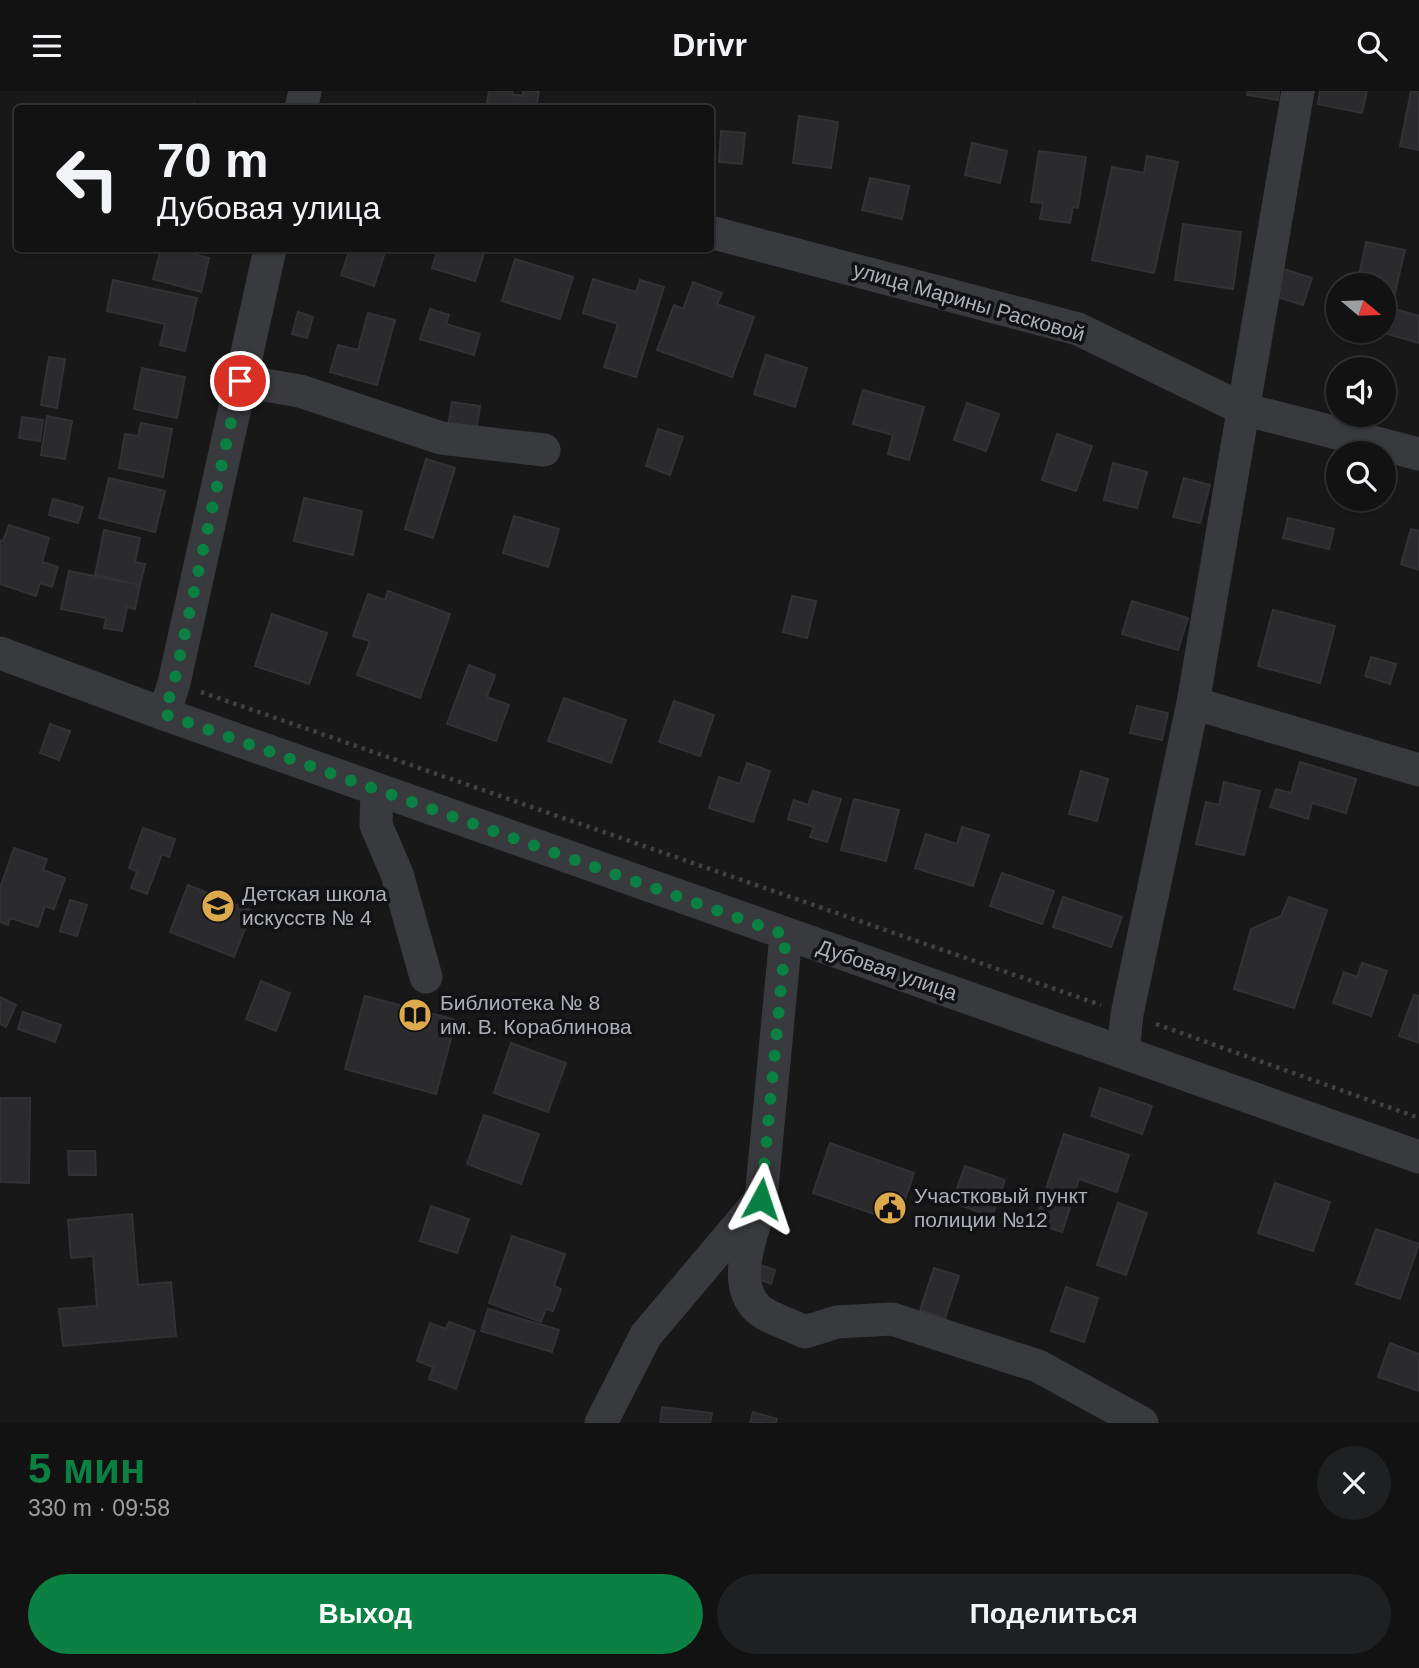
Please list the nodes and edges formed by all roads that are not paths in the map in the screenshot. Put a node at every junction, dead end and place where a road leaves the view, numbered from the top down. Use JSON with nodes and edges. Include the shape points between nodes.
{"nodes":[{"id":1,"x":1298,"y":91,"type":"edge"},
{"id":2,"x":714,"y":233,"type":"edge"},
{"id":3,"x":269,"y":252,"type":"edge"},
{"id":4,"x":240,"y":381,"type":"junction"},
{"id":5,"x":1243,"y":408,"type":"junction"},
{"id":6,"x":544,"y":450,"type":"dead end"},
{"id":7,"x":1419,"y":454,"type":"edge"},
{"id":8,"x":0,"y":653,"type":"edge"},
{"id":9,"x":1193,"y":702,"type":"junction"},
{"id":10,"x":164,"y":714,"type":"junction"},
{"id":11,"x":1419,"y":770,"type":"edge"},
{"id":12,"x":377,"y":790,"type":"junction"},
{"id":13,"x":786,"y":935,"type":"junction"},
{"id":14,"x":426,"y":977,"type":"dead end"},
{"id":15,"x":1123,"y":1052,"type":"junction"},
{"id":16,"x":1419,"y":1157,"type":"edge"},
{"id":17,"x":761,"y":1199,"type":"junction"},
{"id":18,"x":601,"y":1423,"type":"edge"},
{"id":19,"x":1142,"y":1423,"type":"edge"}],
"edges":[{"from":1,"to":5,"type":"street"},
{"from":2,"to":5,"type":"street","name":"улица Марины Расковой","via":[[1077,329]]},
{"from":3,"to":4,"type":"street"},
{"from":4,"to":6,"type":"street","via":[[300,391],[441,438]]},
{"from":4,"to":10,"type":"street"},
{"from":5,"to":7,"type":"street","name":"улица Марины Расковой"},
{"from":5,"to":9,"type":"street"},
{"from":8,"to":10,"type":"street","name":"Дубовая улица"},
{"from":9,"to":11,"type":"street"},
{"from":9,"to":15,"type":"street","via":[[1127,1014]]},
{"from":10,"to":12,"type":"street","name":"Дубовая улица"},
{"from":12,"to":13,"type":"street","name":"Дубовая улица"},
{"from":12,"to":14,"type":"street","via":[[376,825],[397,874]]},
{"from":13,"to":15,"type":"street","name":"Дубовая улица"},
{"from":13,"to":17,"type":"street"},
{"from":15,"to":16,"type":"street","name":"Дубовая улица"},
{"from":17,"to":18,"type":"street","via":[[646,1335]]},
{"from":17,"to":19,"type":"street","via":[[744,1271],[746,1292],[758,1310],[806,1332],[836,1322],[892,1319],[1038,1366]]}]}
